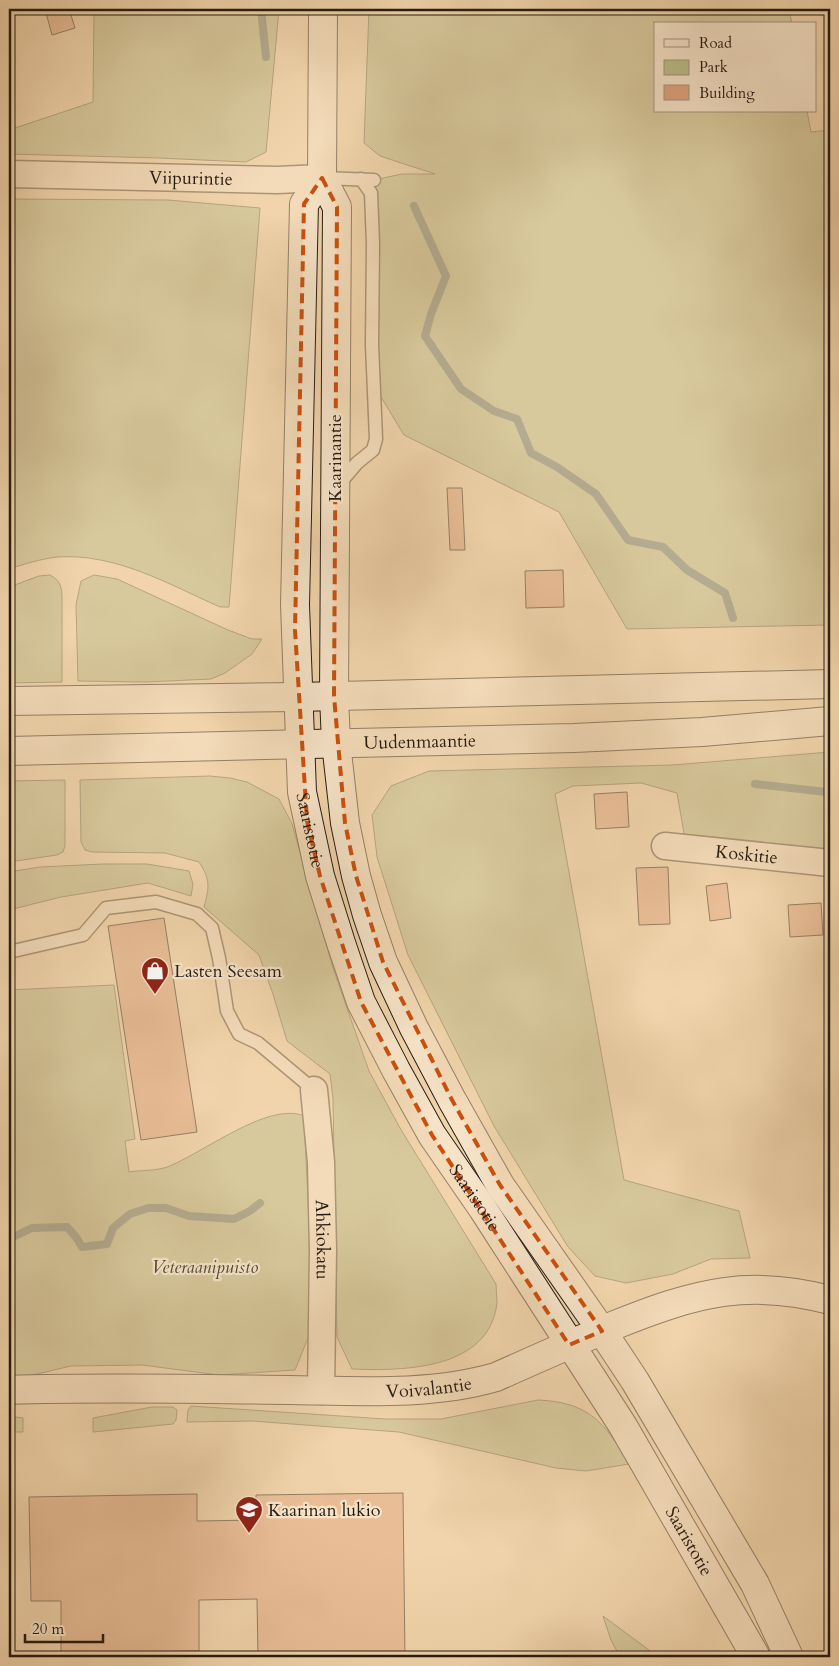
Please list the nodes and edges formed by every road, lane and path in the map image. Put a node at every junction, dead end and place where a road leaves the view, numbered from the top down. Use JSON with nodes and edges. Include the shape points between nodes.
{"nodes":[{"id":1,"x":323,"y":9,"type":"edge"},
{"id":2,"x":9,"y":174,"type":"edge"},
{"id":3,"x":322,"y":178,"type":"junction"},
{"id":4,"x":335,"y":489,"type":"junction"},
{"id":5,"x":830,"y":684,"type":"edge"},
{"id":6,"x":334,"y":696,"type":"junction"},
{"id":7,"x":298,"y":697,"type":"junction"},
{"id":8,"x":9,"y":701,"type":"edge"},
{"id":9,"x":830,"y":721,"type":"edge"},
{"id":10,"x":336,"y":743,"type":"junction"},
{"id":11,"x":300,"y":744,"type":"junction"},
{"id":12,"x":9,"y":751,"type":"edge"},
{"id":13,"x":665,"y":846,"type":"dead end"},
{"id":14,"x":830,"y":863,"type":"edge"},
{"id":15,"x":9,"y":952,"type":"edge"},
{"id":16,"x":314,"y":1090,"type":"joint"},
{"id":17,"x":830,"y":1300,"type":"edge"},
{"id":18,"x":602,"y":1331,"type":"junction"},
{"id":19,"x":569,"y":1345,"type":"junction"},
{"id":20,"x":9,"y":1390,"type":"edge"},
{"id":21,"x":321,"y":1391,"type":"junction"},
{"id":22,"x":756,"y":1657,"type":"edge"},
{"id":23,"x":789,"y":1657,"type":"edge"}],
"edges":[{"from":1,"to":3,"type":"main road","name":"Kaarinantie"},
{"from":2,"to":3,"type":"street","name":"Viipurintie","via":[[277,180]]},
{"from":3,"to":4,"type":"main road","name":"Kaarinantie","via":[[337,207]]},
{"from":3,"to":4,"type":"lane","name":"Viipurintie","via":[[368,180],[371,193],[376,439],[373,450]]},
{"from":3,"to":7,"type":"main road","name":"Kaarinantie","via":[[304,204],[295,605]]},
{"from":4,"to":6,"type":"main road","name":"Kaarinantie"},
{"from":5,"to":6,"type":"main road"},
{"from":6,"to":7,"type":"main road"},
{"from":6,"to":10,"type":"main road","name":"Kaarinantie"},
{"from":7,"to":8,"type":"main road"},
{"from":7,"to":11,"type":"main road","name":"Saaristotie"},
{"from":9,"to":10,"type":"main road","name":"Uudenmaantie","via":[[574,738]]},
{"from":10,"to":11,"type":"main road","name":"Uudenmaantie"},
{"from":10,"to":18,"type":"main road","name":"Saaristotie","via":[[345,823],[356,876],[383,962],[448,1092],[500,1185]]},
{"from":11,"to":12,"type":"main road","name":"Uudenmaantie"},
{"from":11,"to":19,"type":"main road","name":"Saaristotie","via":[[302,792],[320,876],[361,1002],[432,1135]]},
{"from":13,"to":14,"type":"street","name":"Koskitie"},
{"from":15,"to":16,"type":"lane","via":[[83,935],[106,908],[156,902],[197,914],[212,928],[220,958],[227,1011],[239,1034],[258,1043]]},
{"from":16,"to":21,"type":"street","name":"Ahkiokatu","via":[[321,1162]]},
{"from":17,"to":18,"type":"main road","name":"Voivalantie","via":[[780,1291],[724,1292],[670,1304]]},
{"from":18,"to":19,"type":"main road","name":"Voivalantie"},
{"from":18,"to":23,"type":"main road","name":"Saaristotie","via":[[755,1584]]},
{"from":19,"to":21,"type":"main road","name":"Voivalantie","via":[[496,1377],[474,1383],[437,1389]]},
{"from":19,"to":22,"type":"main road","name":"Saaristotie","via":[[623,1426]]},
{"from":20,"to":21,"type":"main road","name":"Voivalantie"}]}
